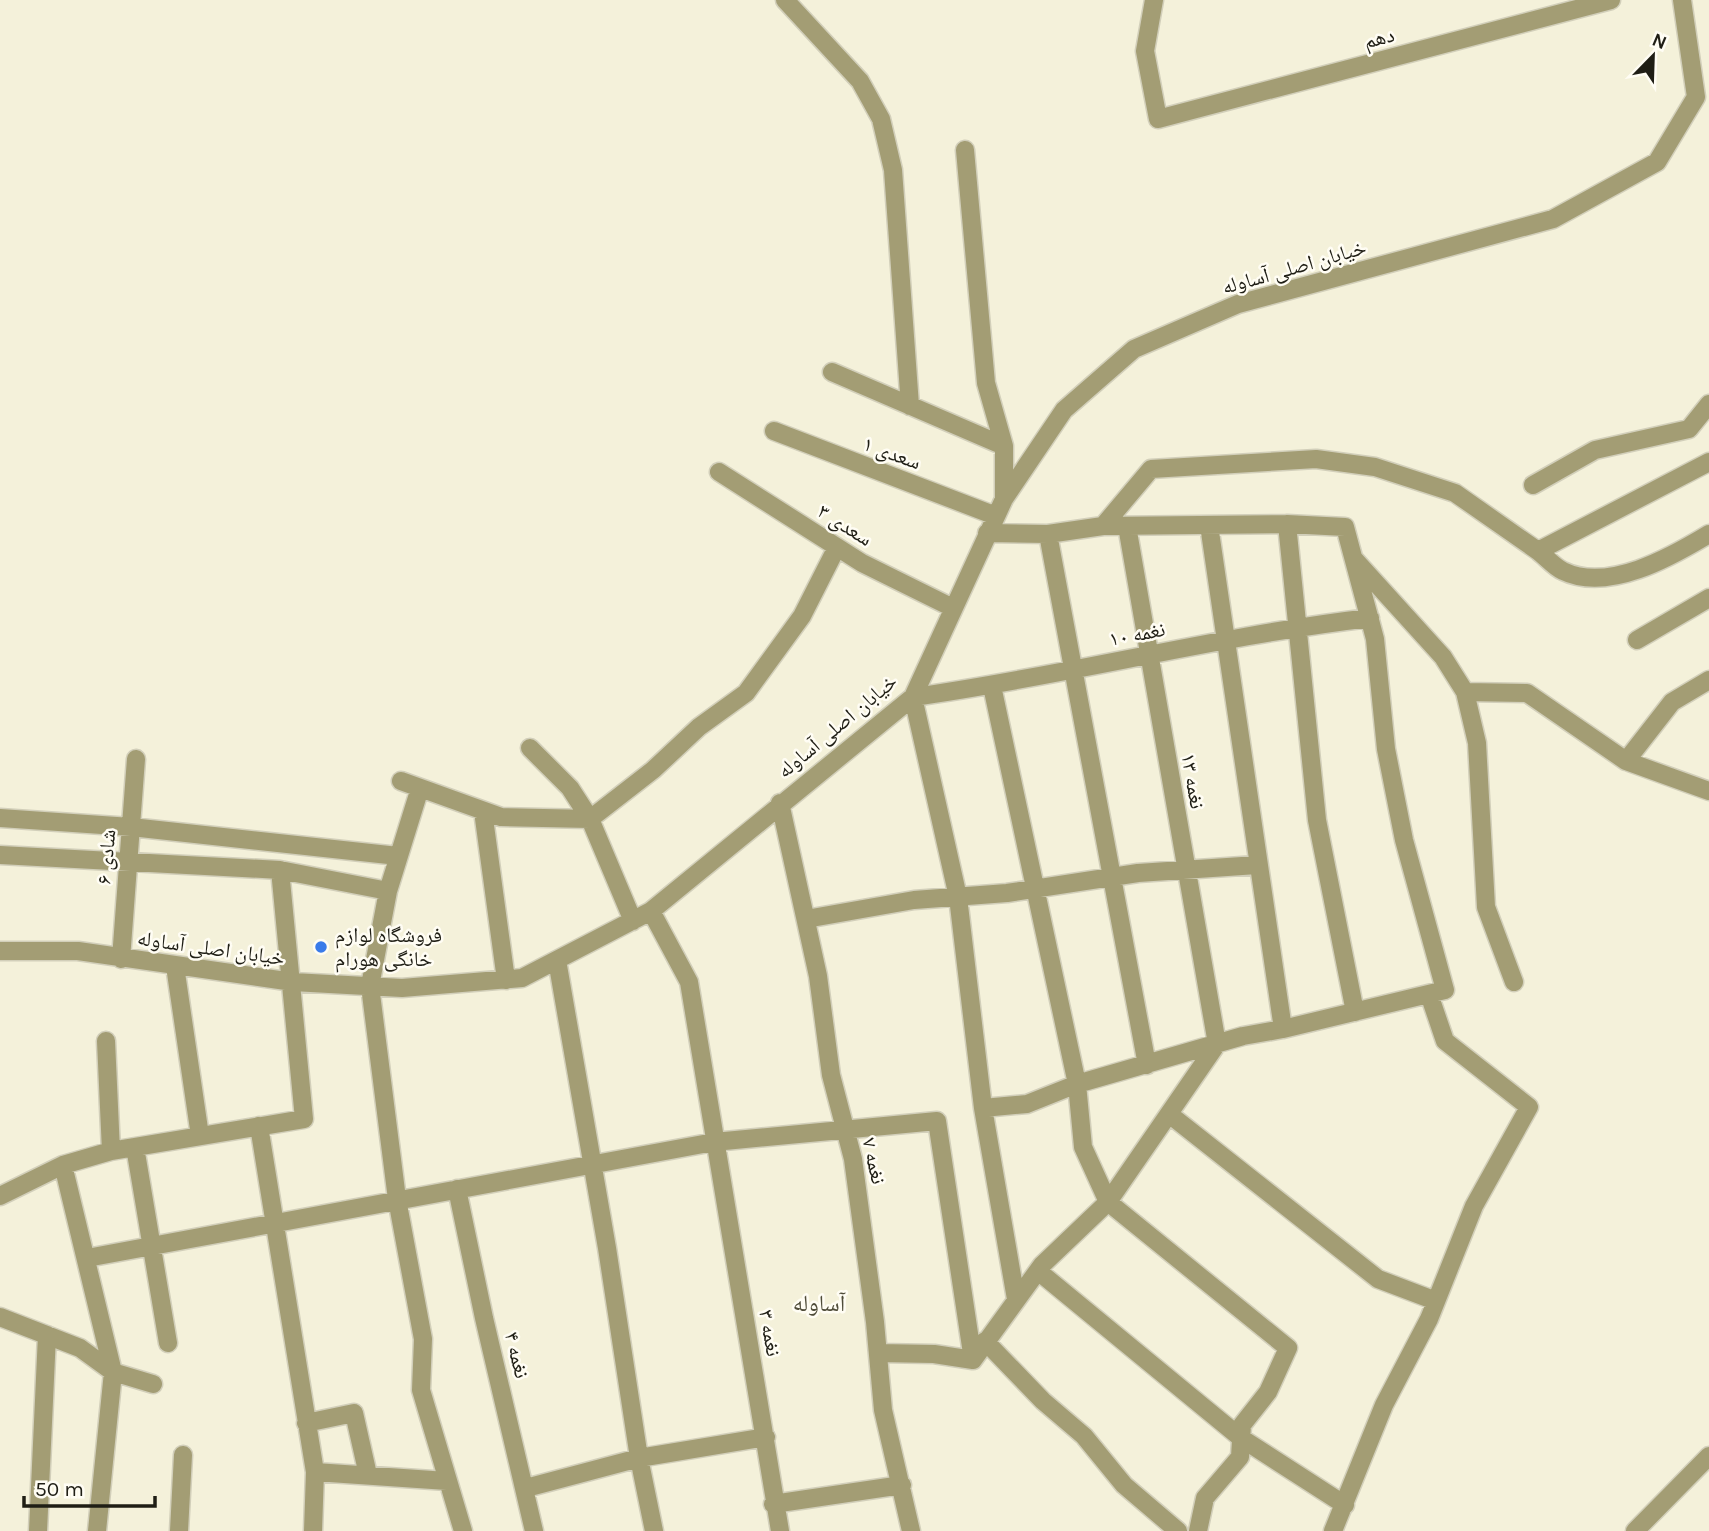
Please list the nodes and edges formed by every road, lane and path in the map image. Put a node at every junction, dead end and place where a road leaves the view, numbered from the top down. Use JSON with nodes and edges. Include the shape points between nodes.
{"nodes":[{"id":1,"x":785,"y":0,"type":"edge"},
{"id":2,"x":1154,"y":0,"type":"edge"},
{"id":3,"x":1611,"y":0,"type":"edge"},
{"id":4,"x":1682,"y":0,"type":"edge"},
{"id":5,"x":1586,"y":4,"type":"edge"},
{"id":6,"x":965,"y":150,"type":"dead end"},
{"id":7,"x":832,"y":372,"type":"dead end"},
{"id":8,"x":1709,"y":404,"type":"edge"},
{"id":9,"x":911,"y":406,"type":"junction"},
{"id":10,"x":774,"y":431,"type":"dead end"},
{"id":11,"x":1004,"y":446,"type":"junction"},
{"id":12,"x":1709,"y":462,"type":"edge"},
{"id":13,"x":719,"y":472,"type":"dead end"},
{"id":14,"x":1533,"y":485,"type":"dead end"},
{"id":15,"x":1004,"y":499,"type":"junction"},
{"id":16,"x":996,"y":516,"type":"junction"},
{"id":17,"x":1287,"y":524,"type":"junction"},
{"id":18,"x":1209,"y":525,"type":"junction"},
{"id":19,"x":1103,"y":526,"type":"junction"},
{"id":20,"x":1127,"y":526,"type":"junction"},
{"id":21,"x":987,"y":533,"type":"junction"},
{"id":22,"x":1048,"y":534,"type":"junction"},
{"id":23,"x":1709,"y":534,"type":"edge"},
{"id":24,"x":837,"y":547,"type":"junction"},
{"id":25,"x":1538,"y":551,"type":"junction"},
{"id":26,"x":1354,"y":559,"type":"junction"},
{"id":27,"x":1709,"y":598,"type":"edge"},
{"id":28,"x":953,"y":608,"type":"junction"},
{"id":29,"x":1370,"y":618,"type":"junction"},
{"id":30,"x":1298,"y":626,"type":"junction"},
{"id":31,"x":1227,"y":640,"type":"junction"},
{"id":32,"x":1637,"y":640,"type":"dead end"},
{"id":33,"x":1147,"y":655,"type":"junction"},
{"id":34,"x":1072,"y":670,"type":"junction"},
{"id":35,"x":1709,"y":680,"type":"edge"},
{"id":36,"x":992,"y":685,"type":"junction"},
{"id":37,"x":1465,"y":692,"type":"junction"},
{"id":38,"x":913,"y":697,"type":"junction"},
{"id":39,"x":530,"y":748,"type":"dead end"},
{"id":40,"x":136,"y":759,"type":"dead end"},
{"id":41,"x":1626,"y":761,"type":"junction"},
{"id":42,"x":401,"y":781,"type":"dead end"},
{"id":43,"x":420,"y":788,"type":"junction"},
{"id":44,"x":1709,"y":791,"type":"edge"},
{"id":45,"x":780,"y":803,"type":"junction"},
{"id":46,"x":484,"y":811,"type":"junction"},
{"id":47,"x":0,"y":818,"type":"edge"},
{"id":48,"x":590,"y":819,"type":"junction"},
{"id":49,"x":131,"y":827,"type":"junction"},
{"id":50,"x":0,"y":855,"type":"edge"},
{"id":51,"x":398,"y":856,"type":"junction"},
{"id":52,"x":128,"y":861,"type":"junction"},
{"id":53,"x":1257,"y":866,"type":"junction"},
{"id":54,"x":280,"y":870,"type":"junction"},
{"id":55,"x":1186,"y":870,"type":"junction"},
{"id":56,"x":1112,"y":876,"type":"junction"},
{"id":57,"x":1034,"y":888,"type":"junction"},
{"id":58,"x":388,"y":891,"type":"junction"},
{"id":59,"x":958,"y":897,"type":"junction"},
{"id":60,"x":651,"y":911,"type":"junction"},
{"id":61,"x":806,"y":919,"type":"junction"},
{"id":62,"x":633,"y":921,"type":"junction"},
{"id":63,"x":0,"y":951,"type":"edge"},
{"id":64,"x":121,"y":959,"type":"junction"},
{"id":65,"x":557,"y":960,"type":"junction"},
{"id":66,"x":175,"y":966,"type":"junction"},
{"id":67,"x":506,"y":980,"type":"junction"},
{"id":68,"x":293,"y":982,"type":"junction"},
{"id":69,"x":1514,"y":982,"type":"dead end"},
{"id":70,"x":370,"y":986,"type":"junction"},
{"id":71,"x":1429,"y":995,"type":"junction"},
{"id":72,"x":1355,"y":1012,"type":"junction"},
{"id":73,"x":1283,"y":1029,"type":"junction"},
{"id":74,"x":106,"y":1041,"type":"dead end"},
{"id":75,"x":1217,"y":1044,"type":"junction"},
{"id":76,"x":1147,"y":1065,"type":"junction"},
{"id":77,"x":1077,"y":1084,"type":"junction"},
{"id":78,"x":983,"y":1108,"type":"junction"},
{"id":79,"x":1169,"y":1114,"type":"junction"},
{"id":80,"x":259,"y":1126,"type":"junction"},
{"id":81,"x":843,"y":1130,"type":"junction"},
{"id":82,"x":200,"y":1136,"type":"junction"},
{"id":83,"x":714,"y":1142,"type":"junction"},
{"id":84,"x":135,"y":1147,"type":"junction"},
{"id":85,"x":111,"y":1151,"type":"junction"},
{"id":86,"x":63,"y":1165,"type":"junction"},
{"id":87,"x":591,"y":1165,"type":"junction"},
{"id":88,"x":457,"y":1189,"type":"junction"},
{"id":89,"x":0,"y":1196,"type":"edge"},
{"id":90,"x":397,"y":1199,"type":"junction"},
{"id":91,"x":1108,"y":1202,"type":"junction"},
{"id":92,"x":275,"y":1224,"type":"junction"},
{"id":93,"x":152,"y":1246,"type":"junction"},
{"id":94,"x":87,"y":1258,"type":"junction"},
{"id":95,"x":1038,"y":1271,"type":"junction"},
{"id":96,"x":1016,"y":1299,"type":"junction"},
{"id":97,"x":1436,"y":1301,"type":"junction"},
{"id":98,"x":0,"y":1317,"type":"edge"},
{"id":99,"x":47,"y":1335,"type":"junction"},
{"id":100,"x":985,"y":1341,"type":"junction"},
{"id":101,"x":168,"y":1343,"type":"dead end"},
{"id":102,"x":879,"y":1353,"type":"junction"},
{"id":103,"x":974,"y":1360,"type":"junction"},
{"id":104,"x":113,"y":1373,"type":"junction"},
{"id":105,"x":153,"y":1384,"type":"dead end"},
{"id":106,"x":306,"y":1423,"type":"junction"},
{"id":107,"x":766,"y":1437,"type":"junction"},
{"id":108,"x":1241,"y":1438,"type":"junction"},
{"id":109,"x":183,"y":1455,"type":"dead end"},
{"id":110,"x":1709,"y":1456,"type":"edge"},
{"id":111,"x":639,"y":1458,"type":"junction"},
{"id":112,"x":315,"y":1472,"type":"junction"},
{"id":113,"x":368,"y":1475,"type":"junction"},
{"id":114,"x":447,"y":1481,"type":"junction"},
{"id":115,"x":902,"y":1485,"type":"junction"},
{"id":116,"x":526,"y":1488,"type":"junction"},
{"id":117,"x":773,"y":1504,"type":"junction"},
{"id":118,"x":1345,"y":1505,"type":"junction"},
{"id":119,"x":38,"y":1531,"type":"edge"},
{"id":120,"x":97,"y":1531,"type":"edge"},
{"id":121,"x":178,"y":1531,"type":"edge"},
{"id":122,"x":313,"y":1531,"type":"edge"},
{"id":123,"x":463,"y":1531,"type":"edge"},
{"id":124,"x":534,"y":1531,"type":"edge"},
{"id":125,"x":654,"y":1531,"type":"edge"},
{"id":126,"x":780,"y":1531,"type":"edge"},
{"id":127,"x":911,"y":1531,"type":"edge"},
{"id":128,"x":1178,"y":1531,"type":"edge"},
{"id":129,"x":1198,"y":1531,"type":"edge"},
{"id":130,"x":1333,"y":1531,"type":"edge"},
{"id":131,"x":1635,"y":1531,"type":"edge"}],
"edges":[{"from":1,"to":9,"type":"street","via":[[860,81],[881,119],[893,170]]},
{"from":2,"to":5,"type":"street","name":"دهم","via":[[1145,51],[1158,119]]},
{"from":3,"to":5,"type":"street","name":"دهم"},
{"from":4,"to":15,"type":"street","name":"خیابان اصلی آساوله","via":[[1696,97],[1657,162],[1553,219],[1238,304],[1134,349],[1065,410]]},
{"from":6,"to":11,"type":"street","via":[[986,383]]},
{"from":7,"to":9,"type":"street"},
{"from":8,"to":14,"type":"street","via":[[1689,429],[1595,450]]},
{"from":9,"to":11,"type":"street"},
{"from":10,"to":16,"type":"street","name":"سعدی ۱"},
{"from":11,"to":15,"type":"street"},
{"from":12,"to":25,"type":"street"},
{"from":13,"to":24,"type":"street","name":"سعدی ۳"},
{"from":15,"to":16,"type":"street","name":"خیابان اصلی آساوله"},
{"from":16,"to":21,"type":"street","name":"خیابان اصلی آساوله"},
{"from":17,"to":18,"type":"street"},
{"from":17,"to":26,"type":"street","via":[[1345,527]]},
{"from":17,"to":30,"type":"street"},
{"from":18,"to":20,"type":"street"},
{"from":18,"to":31,"type":"street"},
{"from":19,"to":20,"type":"street"},
{"from":19,"to":22,"type":"street"},
{"from":19,"to":25,"type":"street","via":[[1150,469],[1316,458],[1375,467],[1455,493]]},
{"from":20,"to":33,"type":"street","name":"نغمه ۱۳"},
{"from":21,"to":22,"type":"street"},
{"from":21,"to":28,"type":"street","name":"خیابان اصلی آساوله"},
{"from":22,"to":34,"type":"street"},
{"from":23,"to":25,"type":"street","via":[[1634,571],[1586,579],[1562,571]]},
{"from":24,"to":28,"type":"street","name":"سعدی ۳"},
{"from":24,"to":48,"type":"street","via":[[802,616],[746,694],[699,727]]},
{"from":26,"to":29,"type":"street"},
{"from":26,"to":37,"type":"street","via":[[1443,657]]},
{"from":27,"to":32,"type":"street"},
{"from":28,"to":38,"type":"street","name":"خیابان اصلی آساوله"},
{"from":29,"to":30,"type":"street","name":"نغمه ۱۰"},
{"from":29,"to":71,"type":"street","via":[[1401,827],[1445,990]]},
{"from":30,"to":31,"type":"street","name":"نغمه ۱۰"},
{"from":30,"to":72,"type":"street","via":[[1317,820]]},
{"from":31,"to":33,"type":"street","name":"نغمه ۱۰"},
{"from":31,"to":53,"type":"street"},
{"from":33,"to":34,"type":"street","name":"نغمه ۱۰"},
{"from":33,"to":55,"type":"street","name":"نغمه ۱۳"},
{"from":34,"to":36,"type":"street","name":"نغمه ۱۰"},
{"from":34,"to":56,"type":"street"},
{"from":35,"to":41,"type":"street","via":[[1672,702]]},
{"from":36,"to":38,"type":"street","name":"نغمه ۱۰"},
{"from":36,"to":57,"type":"street"},
{"from":37,"to":41,"type":"street","via":[[1528,693]]},
{"from":37,"to":69,"type":"street","via":[[1477,743],[1486,907]]},
{"from":38,"to":45,"type":"street","name":"خیابان اصلی آساوله"},
{"from":38,"to":59,"type":"street"},
{"from":39,"to":48,"type":"street","via":[[570,788]]},
{"from":40,"to":49,"type":"street","name":"شادی ۶"},
{"from":41,"to":44,"type":"street"},
{"from":42,"to":43,"type":"street"},
{"from":43,"to":46,"type":"street"},
{"from":43,"to":51,"type":"street"},
{"from":45,"to":60,"type":"street","name":"خیابان اصلی آساوله"},
{"from":45,"to":61,"type":"street","name":"نغمه ۷"},
{"from":46,"to":48,"type":"street","via":[[501,817]]},
{"from":46,"to":67,"type":"street"},
{"from":47,"to":49,"type":"street"},
{"from":48,"to":62,"type":"street"},
{"from":49,"to":51,"type":"street"},
{"from":49,"to":52,"type":"street","name":"شادی ۶"},
{"from":50,"to":52,"type":"street"},
{"from":51,"to":58,"type":"street"},
{"from":52,"to":54,"type":"street"},
{"from":52,"to":64,"type":"street","name":"شادی ۶"},
{"from":53,"to":55,"type":"street"},
{"from":53,"to":73,"type":"street"},
{"from":54,"to":58,"type":"street"},
{"from":54,"to":68,"type":"street"},
{"from":55,"to":56,"type":"street"},
{"from":55,"to":75,"type":"street","name":"نغمه ۱۳"},
{"from":56,"to":57,"type":"street"},
{"from":56,"to":76,"type":"street"},
{"from":57,"to":59,"type":"street"},
{"from":57,"to":77,"type":"street"},
{"from":58,"to":70,"type":"street"},
{"from":59,"to":61,"type":"street"},
{"from":59,"to":78,"type":"street"},
{"from":60,"to":62,"type":"street","name":"خیابان اصلی آساوله"},
{"from":60,"to":83,"type":"street","via":[[689,982]]},
{"from":61,"to":81,"type":"street","name":"نغمه ۷"},
{"from":62,"to":65,"type":"street","name":"خیابان اصلی آساوله"},
{"from":63,"to":64,"type":"street","name":"خیابان اصلی آساوله","via":[[78,951]]},
{"from":64,"to":66,"type":"street","name":"خیابان اصلی آساوله"},
{"from":65,"to":67,"type":"street","name":"خیابان اصلی آساوله","via":[[522,978]]},
{"from":65,"to":87,"type":"street"},
{"from":66,"to":68,"type":"street","name":"خیابان اصلی آساوله"},
{"from":66,"to":82,"type":"street"},
{"from":67,"to":70,"type":"street","name":"خیابان اصلی آساوله"},
{"from":68,"to":70,"type":"street","name":"خیابان اصلی آساوله"},
{"from":68,"to":80,"type":"street","via":[[304,1119]]},
{"from":70,"to":90,"type":"street"},
{"from":71,"to":72,"type":"street"},
{"from":71,"to":97,"type":"street","via":[[1445,1041],[1530,1107],[1474,1206]]},
{"from":72,"to":73,"type":"street"},
{"from":73,"to":75,"type":"street"},
{"from":74,"to":85,"type":"street"},
{"from":75,"to":76,"type":"street"},
{"from":75,"to":79,"type":"street"},
{"from":76,"to":77,"type":"street"},
{"from":77,"to":78,"type":"street","via":[[1027,1104]]},
{"from":77,"to":91,"type":"street","via":[[1083,1147]]},
{"from":78,"to":96,"type":"street"},
{"from":79,"to":91,"type":"street"},
{"from":79,"to":97,"type":"street","via":[[1378,1279]]},
{"from":80,"to":82,"type":"street"},
{"from":80,"to":92,"type":"street"},
{"from":81,"to":83,"type":"street"},
{"from":81,"to":102,"type":"street","name":"نغمه ۷","via":[[853,1159]]},
{"from":81,"to":103,"type":"street","via":[[937,1121]]},
{"from":82,"to":84,"type":"street"},
{"from":83,"to":87,"type":"street"},
{"from":83,"to":107,"type":"street","name":"نغمه ۳"},
{"from":84,"to":85,"type":"street"},
{"from":84,"to":93,"type":"street"},
{"from":85,"to":86,"type":"street"},
{"from":86,"to":89,"type":"street"},
{"from":86,"to":94,"type":"street"},
{"from":87,"to":88,"type":"street"},
{"from":87,"to":111,"type":"street"},
{"from":88,"to":90,"type":"street"},
{"from":88,"to":116,"type":"street","name":"نغمه ۴"},
{"from":90,"to":92,"type":"street"},
{"from":90,"to":114,"type":"street","via":[[423,1339],[421,1390]]},
{"from":91,"to":95,"type":"street"},
{"from":91,"to":108,"type":"street","via":[[1289,1348],[1268,1392],[1242,1425]]},
{"from":92,"to":93,"type":"street"},
{"from":92,"to":106,"type":"street"},
{"from":93,"to":94,"type":"street"},
{"from":93,"to":101,"type":"street"},
{"from":94,"to":104,"type":"street"},
{"from":95,"to":96,"type":"street"},
{"from":95,"to":108,"type":"street"},
{"from":96,"to":100,"type":"street"},
{"from":97,"to":118,"type":"street","via":[[1384,1405]]},
{"from":98,"to":99,"type":"street"},
{"from":99,"to":104,"type":"street","via":[[80,1348]]},
{"from":99,"to":119,"type":"street"},
{"from":100,"to":103,"type":"street"},
{"from":100,"to":128,"type":"street","via":[[1084,1436],[1124,1485]]},
{"from":102,"to":103,"type":"street"},
{"from":102,"to":115,"type":"street","name":"نغمه ۷","via":[[883,1410]]},
{"from":104,"to":105,"type":"street"},
{"from":104,"to":120,"type":"street"},
{"from":106,"to":112,"type":"street"},
{"from":106,"to":113,"type":"street","via":[[354,1413]]},
{"from":107,"to":111,"type":"street"},
{"from":107,"to":117,"type":"street","name":"نغمه ۳"},
{"from":108,"to":118,"type":"street"},
{"from":108,"to":129,"type":"street","via":[[1240,1457],[1205,1498]]},
{"from":109,"to":121,"type":"street"},
{"from":110,"to":131,"type":"street"},
{"from":111,"to":116,"type":"street"},
{"from":111,"to":125,"type":"street"},
{"from":112,"to":113,"type":"street"},
{"from":112,"to":122,"type":"street"},
{"from":113,"to":114,"type":"street"},
{"from":114,"to":123,"type":"street"},
{"from":115,"to":117,"type":"street"},
{"from":115,"to":127,"type":"street","name":"نغمه ۷"},
{"from":116,"to":124,"type":"street","name":"نغمه ۴"},
{"from":117,"to":126,"type":"street","name":"نغمه ۳"},
{"from":118,"to":130,"type":"street"}]}
